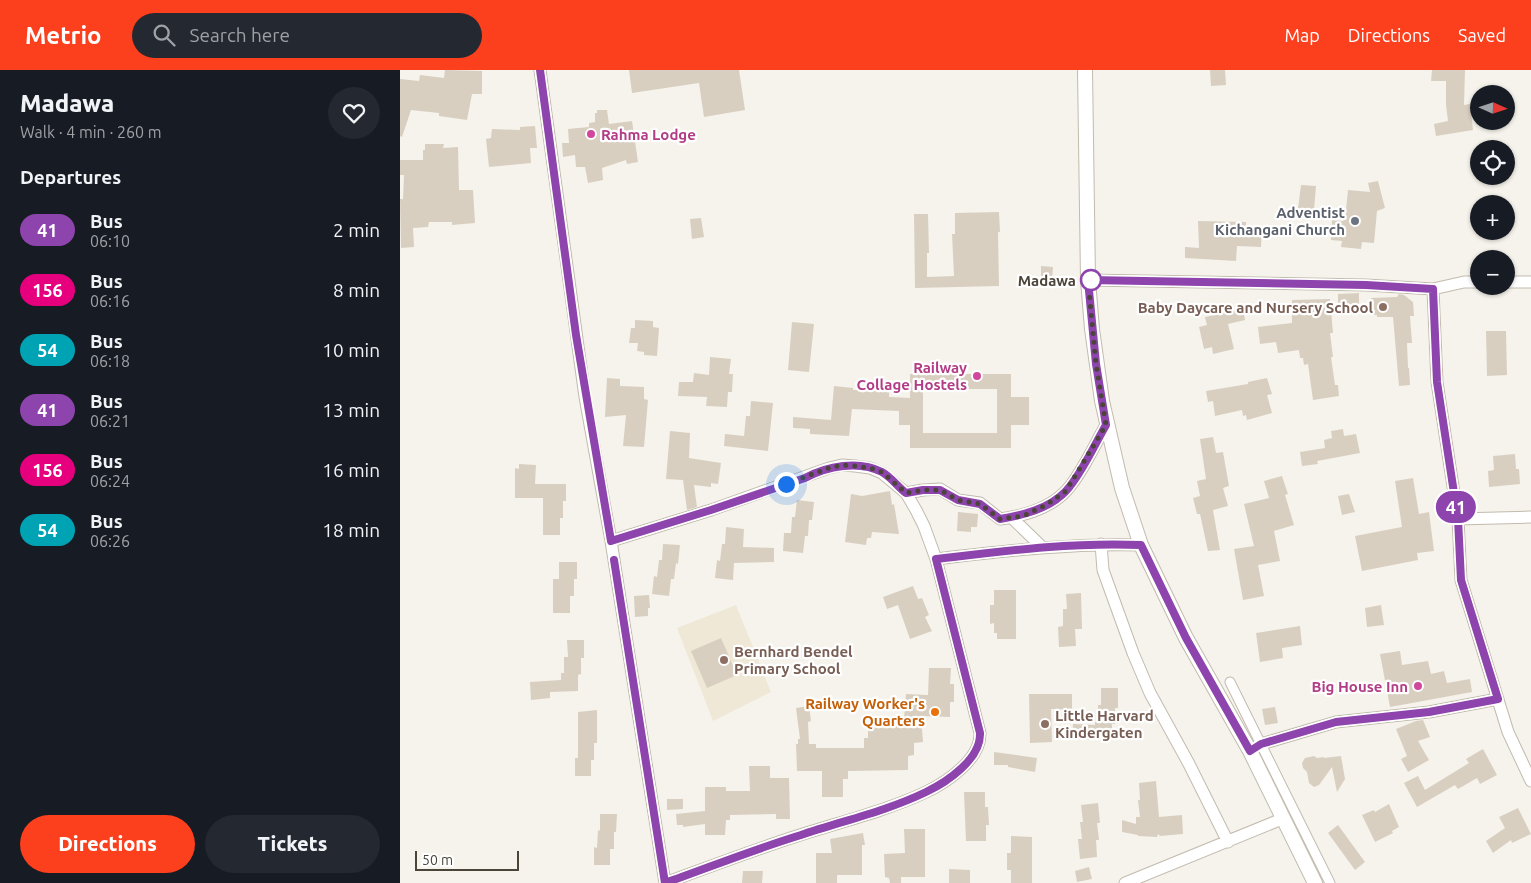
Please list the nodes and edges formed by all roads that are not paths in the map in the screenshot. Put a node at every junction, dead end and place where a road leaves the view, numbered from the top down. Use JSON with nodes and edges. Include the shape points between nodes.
{"nodes":[{"id":1,"x":540,"y":70,"type":"edge"},
{"id":2,"x":1085,"y":70,"type":"edge"},
{"id":3,"x":1088,"y":280,"type":"junction"},
{"id":4,"x":1470,"y":282,"type":"edge"},
{"id":5,"x":1515,"y":282,"type":"edge"},
{"id":6,"x":1531,"y":282,"type":"edge"},
{"id":7,"x":1433,"y":289,"type":"junction"},
{"id":8,"x":1106,"y":425,"type":"junction"},
{"id":9,"x":906,"y":493,"type":"junction"},
{"id":10,"x":1011,"y":517,"type":"junction"},
{"id":11,"x":1531,"y":517,"type":"edge"},
{"id":12,"x":1458,"y":519,"type":"junction"},
{"id":13,"x":611,"y":541,"type":"junction"},
{"id":14,"x":1101,"y":544,"type":"junction"},
{"id":15,"x":1141,"y":545,"type":"junction"},
{"id":16,"x":1042,"y":547,"type":"junction"},
{"id":17,"x":936,"y":559,"type":"junction"},
{"id":18,"x":1230,"y":682,"type":"dead end"},
{"id":19,"x":1498,"y":699,"type":"junction"},
{"id":20,"x":1255,"y":747,"type":"junction"},
{"id":21,"x":1527,"y":763,"type":"edge"},
{"id":22,"x":1531,"y":781,"type":"edge"},
{"id":23,"x":1282,"y":819,"type":"junction"},
{"id":24,"x":1228,"y":842,"type":"junction"},
{"id":25,"x":665,"y":883,"type":"edge"},
{"id":26,"x":1125,"y":883,"type":"edge"},
{"id":27,"x":1315,"y":883,"type":"edge"},
{"id":28,"x":1330,"y":883,"type":"edge"}],
"edges":[{"from":1,"to":13,"type":"street","via":[[580,361]]},
{"from":2,"to":3,"type":"street"},
{"from":3,"to":7,"type":"street"},
{"from":3,"to":8,"type":"street"},
{"from":4,"to":7,"type":"street"},
{"from":5,"to":6,"type":"street"},
{"from":7,"to":12,"type":"street","via":[[1437,382]]},
{"from":8,"to":10,"type":"street","via":[[1066,491],[1023,516]]},
{"from":8,"to":15,"type":"street"},
{"from":9,"to":10,"type":"street","via":[[940,490],[958,500],[980,504],[1000,519]]},
{"from":9,"to":13,"type":"street","via":[[882,472],[842,465]]},
{"from":9,"to":17,"type":"street","via":[[924,526]]},
{"from":10,"to":16,"type":"street"},
{"from":11,"to":12,"type":"street"},
{"from":12,"to":19,"type":"street","via":[[1461,580]]},
{"from":13,"to":25,"type":"street"},
{"from":14,"to":15,"type":"street"},
{"from":14,"to":16,"type":"street"},
{"from":14,"to":24,"type":"street","via":[[1103,570],[1133,653],[1160,713]]},
{"from":15,"to":20,"type":"street","via":[[1186,638]]},
{"from":16,"to":17,"type":"street"},
{"from":17,"to":25,"type":"street","via":[[980,733],[978,746],[969,761],[927,792]]},
{"from":18,"to":20,"type":"street"},
{"from":19,"to":20,"type":"street","via":[[1429,712],[1336,722]]},
{"from":19,"to":21,"type":"street","via":[[1508,732]]},
{"from":20,"to":23,"type":"street"},
{"from":20,"to":28,"type":"street"},
{"from":21,"to":22,"type":"street"},
{"from":23,"to":24,"type":"street"},
{"from":23,"to":27,"type":"street"},
{"from":24,"to":26,"type":"street"}]}
